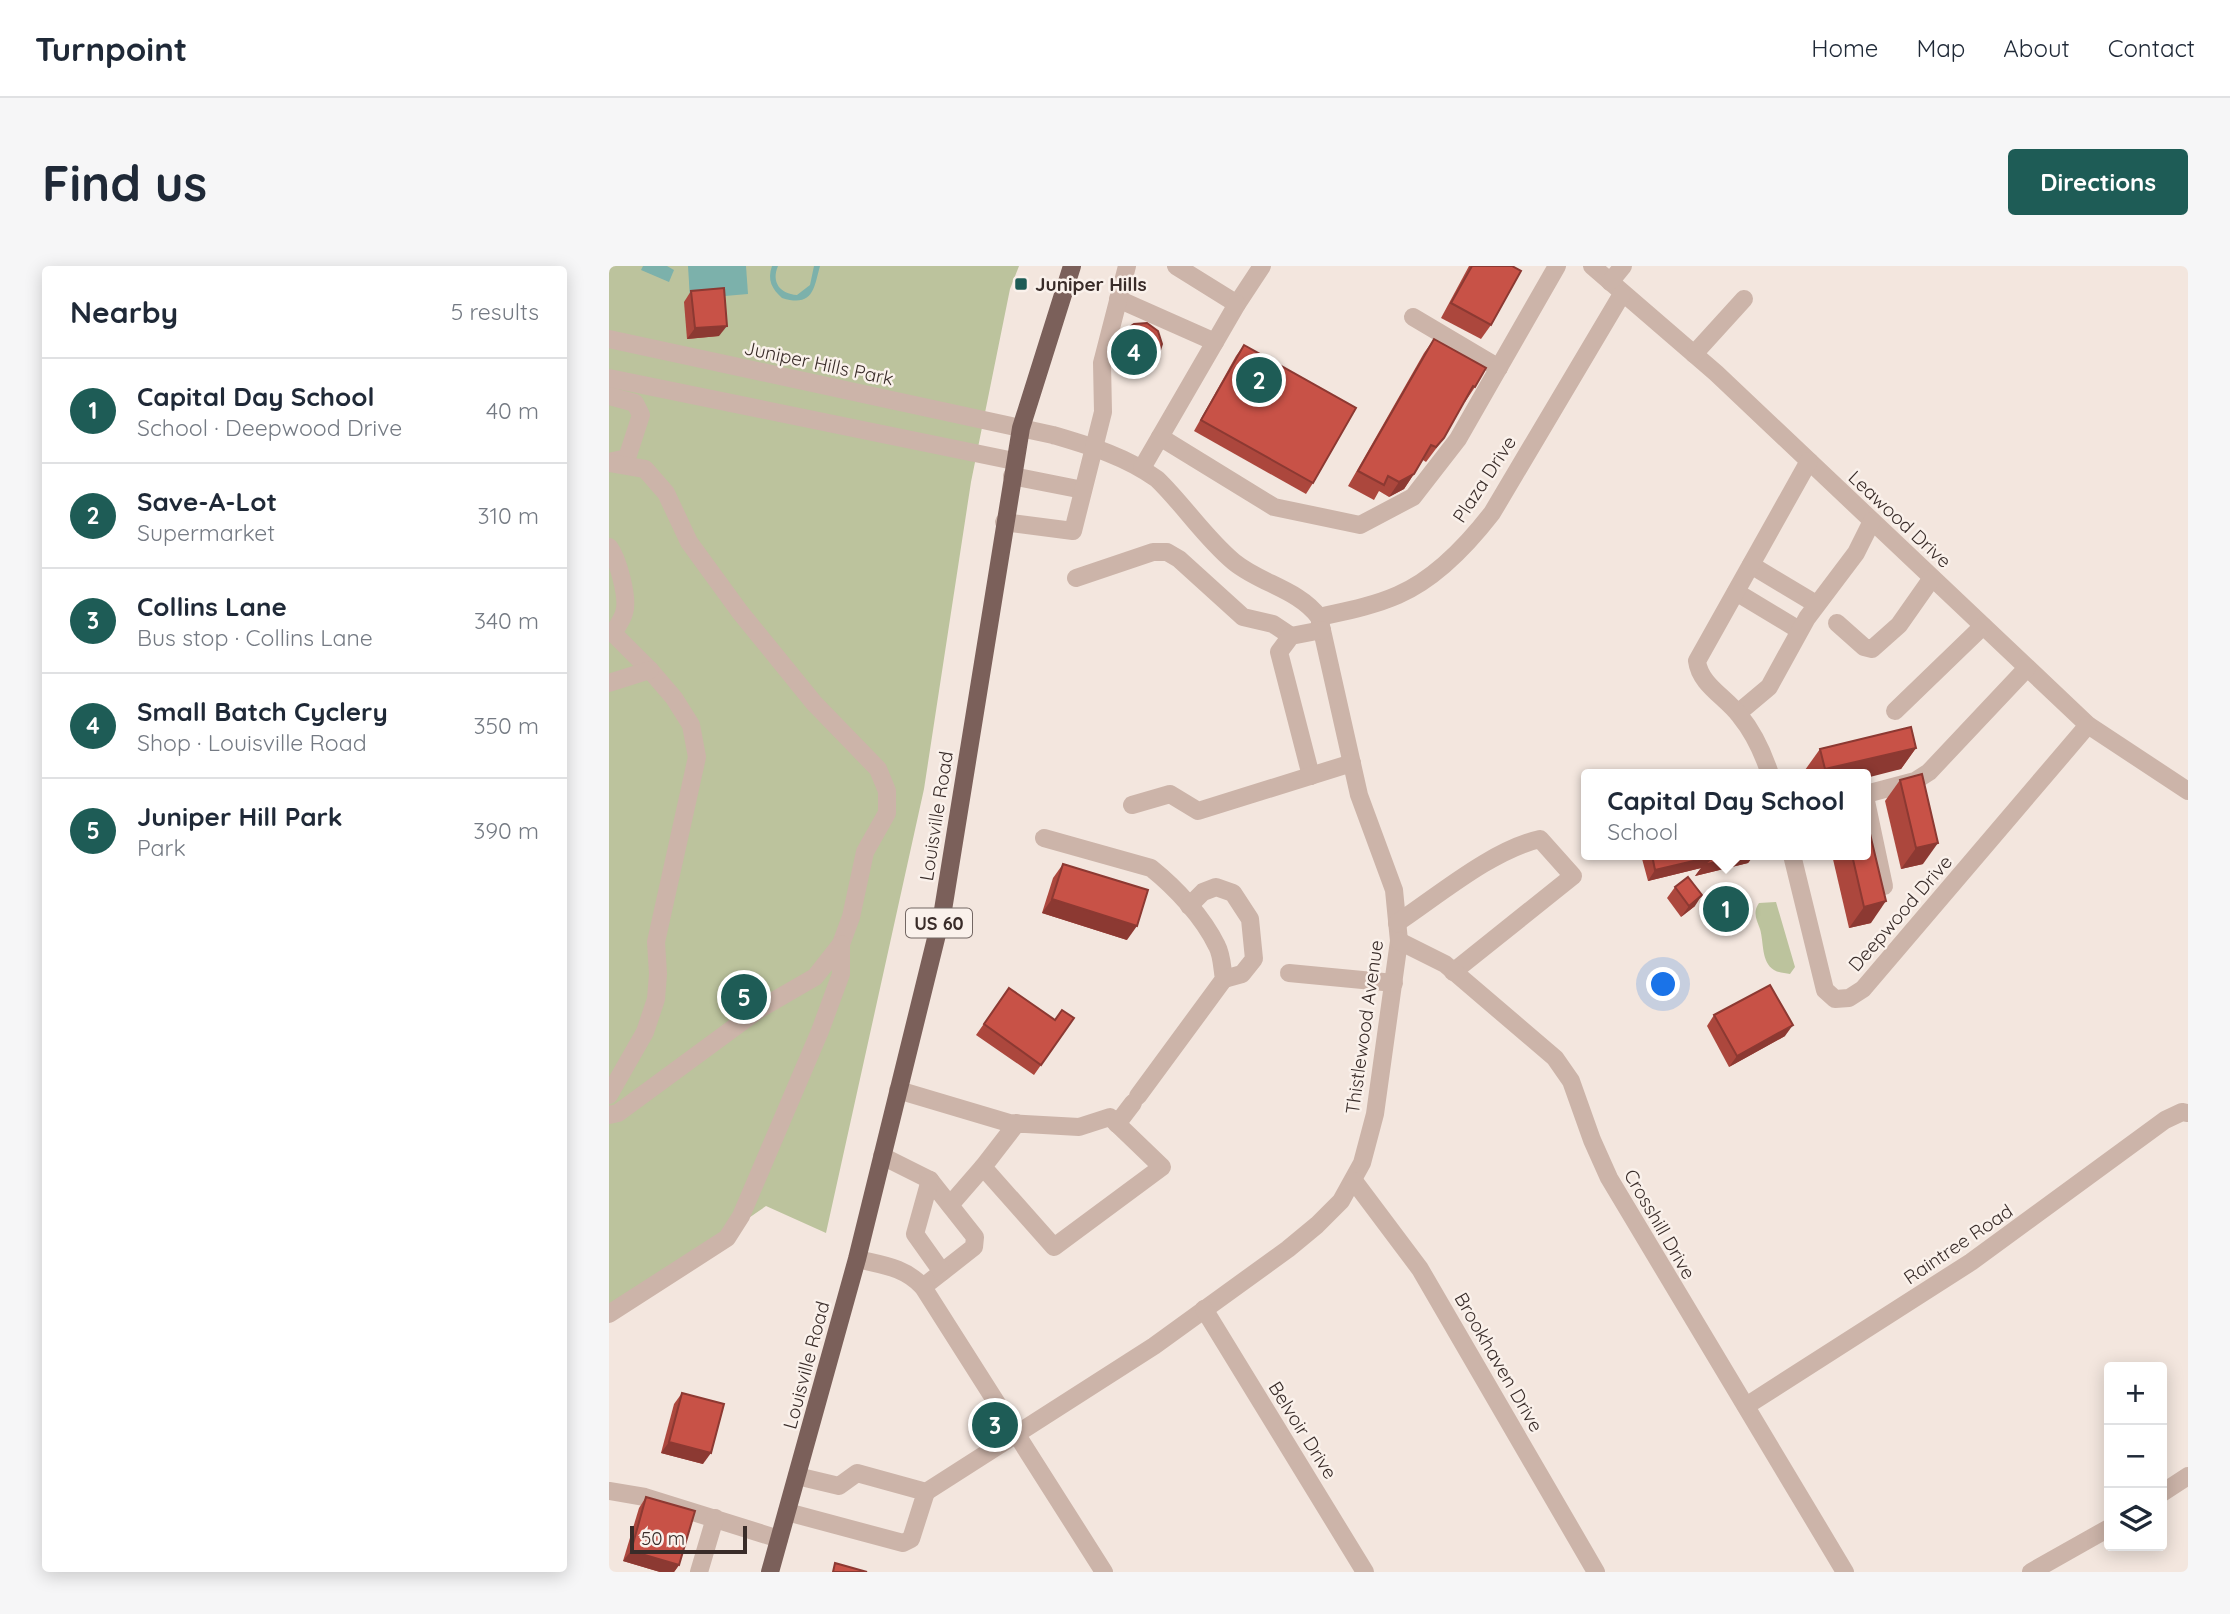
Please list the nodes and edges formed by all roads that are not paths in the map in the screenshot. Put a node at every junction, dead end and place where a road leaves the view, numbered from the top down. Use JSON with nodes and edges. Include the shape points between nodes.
{"nodes":[{"id":1,"x":1072,"y":266,"type":"edge"},
{"id":2,"x":1127,"y":266,"type":"edge"},
{"id":3,"x":1176,"y":266,"type":"edge"},
{"id":4,"x":1262,"y":266,"type":"edge"},
{"id":5,"x":1557,"y":266,"type":"edge"},
{"id":6,"x":1592,"y":266,"type":"edge"},
{"id":7,"x":1623,"y":266,"type":"edge"},
{"id":8,"x":1616,"y":288,"type":"junction"},
{"id":9,"x":1118,"y":299,"type":"junction"},
{"id":10,"x":1744,"y":299,"type":"dead end"},
{"id":11,"x":1237,"y":304,"type":"junction"},
{"id":12,"x":1413,"y":317,"type":"dead end"},
{"id":13,"x":609,"y":339,"type":"edge"},
{"id":14,"x":1215,"y":342,"type":"junction"},
{"id":15,"x":1695,"y":355,"type":"junction"},
{"id":16,"x":1499,"y":368,"type":"junction"},
{"id":17,"x":609,"y":378,"type":"edge"},
{"id":18,"x":609,"y":396,"type":"edge"},
{"id":19,"x":1021,"y":428,"type":"junction"},
{"id":20,"x":1160,"y":437,"type":"junction"},
{"id":21,"x":635,"y":438,"type":"junction"},
{"id":22,"x":1093,"y":447,"type":"junction"},
{"id":23,"x":1809,"y":461,"type":"junction"},
{"id":24,"x":609,"y":463,"type":"edge"},
{"id":25,"x":1142,"y":468,"type":"junction"},
{"id":26,"x":645,"y":469,"type":"junction"},
{"id":27,"x":1013,"y":469,"type":"junction"},
{"id":28,"x":1083,"y":490,"type":"junction"},
{"id":29,"x":1872,"y":521,"type":"junction"},
{"id":30,"x":1004,"y":522,"type":"junction"},
{"id":31,"x":609,"y":547,"type":"edge"},
{"id":32,"x":1751,"y":565,"type":"junction"},
{"id":33,"x":1076,"y":578,"type":"dead end"},
{"id":34,"x":1932,"y":578,"type":"junction"},
{"id":35,"x":1736,"y":592,"type":"junction"},
{"id":36,"x":1816,"y":604,"type":"junction"},
{"id":37,"x":1837,"y":622,"type":"dead end"},
{"id":38,"x":1321,"y":624,"type":"junction"},
{"id":39,"x":1983,"y":626,"type":"junction"},
{"id":40,"x":1799,"y":630,"type":"junction"},
{"id":41,"x":611,"y":636,"type":"edge"},
{"id":42,"x":1291,"y":636,"type":"junction"},
{"id":43,"x":2027,"y":668,"type":"junction"},
{"id":44,"x":650,"y":670,"type":"junction"},
{"id":45,"x":609,"y":683,"type":"edge"},
{"id":46,"x":1895,"y":711,"type":"dead end"},
{"id":47,"x":1738,"y":713,"type":"junction"},
{"id":48,"x":2088,"y":725,"type":"junction"},
{"id":49,"x":1352,"y":763,"type":"junction"},
{"id":50,"x":1768,"y":769,"type":"edge"},
{"id":51,"x":1311,"y":776,"type":"junction"},
{"id":52,"x":2188,"y":791,"type":"edge"},
{"id":53,"x":1871,"y":793,"type":"edge"},
{"id":54,"x":1132,"y":805,"type":"dead end"},
{"id":55,"x":1871,"y":825,"type":"edge"},
{"id":56,"x":1044,"y":838,"type":"dead end"},
{"id":57,"x":1792,"y":860,"type":"edge"},
{"id":58,"x":1884,"y":886,"type":"edge"},
{"id":59,"x":1189,"y":906,"type":"junction"},
{"id":60,"x":1398,"y":932,"type":"junction"},
{"id":61,"x":841,"y":944,"type":"junction"},
{"id":62,"x":1454,"y":971,"type":"junction"},
{"id":63,"x":1289,"y":973,"type":"dead end"},
{"id":64,"x":1224,"y":979,"type":"junction"},
{"id":65,"x":1394,"y":983,"type":"junction"},
{"id":66,"x":898,"y":1090,"type":"junction"},
{"id":67,"x":609,"y":1095,"type":"edge"},
{"id":68,"x":2188,"y":1112,"type":"edge"},
{"id":69,"x":609,"y":1115,"type":"edge"},
{"id":70,"x":1017,"y":1124,"type":"junction"},
{"id":71,"x":1117,"y":1125,"type":"junction"},
{"id":72,"x":882,"y":1156,"type":"junction"},
{"id":73,"x":983,"y":1167,"type":"junction"},
{"id":74,"x":930,"y":1180,"type":"junction"},
{"id":75,"x":1354,"y":1181,"type":"junction"},
{"id":76,"x":950,"y":1205,"type":"junction"},
{"id":77,"x":857,"y":1259,"type":"junction"},
{"id":78,"x":942,"y":1272,"type":"junction"},
{"id":79,"x":923,"y":1287,"type":"junction"},
{"id":80,"x":1204,"y":1309,"type":"junction"},
{"id":81,"x":609,"y":1314,"type":"edge"},
{"id":82,"x":1746,"y":1406,"type":"junction"},
{"id":83,"x":1016,"y":1432,"type":"junction"},
{"id":84,"x":797,"y":1476,"type":"junction"},
{"id":85,"x":2188,"y":1476,"type":"edge"},
{"id":86,"x":2167,"y":1490,"type":"edge"},
{"id":87,"x":609,"y":1491,"type":"edge"},
{"id":88,"x":926,"y":1492,"type":"junction"},
{"id":89,"x":787,"y":1512,"type":"junction"},
{"id":90,"x":715,"y":1518,"type":"junction"},
{"id":91,"x":2104,"y":1531,"type":"edge"},
{"id":92,"x":779,"y":1539,"type":"junction"},
{"id":93,"x":699,"y":1572,"type":"edge"},
{"id":94,"x":770,"y":1572,"type":"edge"},
{"id":95,"x":1104,"y":1572,"type":"edge"},
{"id":96,"x":1365,"y":1572,"type":"edge"},
{"id":97,"x":1596,"y":1572,"type":"edge"},
{"id":98,"x":1845,"y":1572,"type":"edge"},
{"id":99,"x":2031,"y":1572,"type":"edge"}],
"edges":[{"from":1,"to":19,"type":"main road","name":"Louisville Road","number":"US 60"},
{"from":2,"to":9,"type":"street"},
{"from":3,"to":11,"type":"street"},
{"from":4,"to":11,"type":"street"},
{"from":5,"to":16,"type":"street"},
{"from":6,"to":8,"type":"street","name":"Leawood Drive"},
{"from":7,"to":8,"type":"street","name":"Plaza Drive"},
{"from":8,"to":15,"type":"street","name":"Leawood Drive"},
{"from":8,"to":38,"type":"street","name":"Plaza Drive","via":[[1492,513],[1477,532],[1412,588]]},
{"from":9,"to":14,"type":"street"},
{"from":9,"to":22,"type":"street","via":[[1102,363],[1103,412]]},
{"from":10,"to":15,"type":"street"},
{"from":11,"to":14,"type":"street"},
{"from":12,"to":16,"type":"street"},
{"from":13,"to":19,"type":"street","name":"Juniper Hills Park"},
{"from":14,"to":20,"type":"street"},
{"from":15,"to":23,"type":"street","name":"Leawood Drive"},
{"from":16,"to":20,"type":"street","via":[[1458,439],[1413,497],[1360,525],[1274,507]]},
{"from":17,"to":27,"type":"street"},
{"from":18,"to":21,"type":"street","via":[[635,403],[642,415]]},
{"from":19,"to":22,"type":"street"},
{"from":19,"to":27,"type":"main road","name":"Louisville Road","number":"US 60"},
{"from":20,"to":25,"type":"street"},
{"from":21,"to":24,"type":"street","via":[[627,458]]},
{"from":21,"to":26,"type":"street","via":[[636,457]]},
{"from":22,"to":25,"type":"street"},
{"from":22,"to":28,"type":"street"},
{"from":23,"to":29,"type":"street","name":"Leawood Drive"},
{"from":23,"to":32,"type":"street"},
{"from":24,"to":26,"type":"street"},
{"from":25,"to":38,"type":"street","via":[[1235,563],[1310,605]]},
{"from":26,"to":61,"type":"street","via":[[666,493],[689,542],[740,612],[814,703],[878,769],[887,791],[887,813],[865,852]]},
{"from":27,"to":28,"type":"street"},
{"from":27,"to":30,"type":"main road","name":"Louisville Road","number":"US 60"},
{"from":28,"to":30,"type":"street","via":[[1073,531]]},
{"from":29,"to":34,"type":"street","name":"Leawood Drive"},
{"from":29,"to":36,"type":"street","via":[[1856,553]]},
{"from":30,"to":66,"type":"main road","name":"Louisville Road","number":"US 60","via":[[943,910]]},
{"from":31,"to":41,"type":"street","via":[[623,585],[626,611]]},
{"from":32,"to":35,"type":"street"},
{"from":32,"to":36,"type":"street"},
{"from":33,"to":42,"type":"street","via":[[1153,552],[1167,552],[1243,617],[1273,624]]},
{"from":34,"to":37,"type":"street","via":[[1899,625],[1873,649],[1864,647]]},
{"from":34,"to":39,"type":"street","name":"Leawood Drive"},
{"from":35,"to":40,"type":"street"},
{"from":35,"to":47,"type":"street","via":[[1696,661],[1705,682]]},
{"from":36,"to":40,"type":"street"},
{"from":38,"to":42,"type":"street","name":"Plaza Drive"},
{"from":38,"to":49,"type":"street","name":"Thistlewood Avenue"},
{"from":39,"to":43,"type":"street","name":"Leawood Drive"},
{"from":39,"to":46,"type":"street"},
{"from":40,"to":47,"type":"street","via":[[1769,687]]},
{"from":41,"to":44,"type":"street"},
{"from":42,"to":51,"type":"street","via":[[1279,652]]},
{"from":43,"to":48,"type":"street","name":"Leawood Drive"},
{"from":43,"to":53,"type":"street","via":[[1929,772],[1915,781]]},
{"from":44,"to":45,"type":"street"},
{"from":44,"to":67,"type":"street","via":[[691,725],[697,757],[656,942],[656,999],[646,1032]]},
{"from":47,"to":50,"type":"street"},
{"from":48,"to":52,"type":"street","name":"Leawood Drive"},
{"from":48,"to":57,"type":"street","name":"Deepwood Drive","via":[[1863,989],[1849,998],[1835,999],[1825,990]]},
{"from":49,"to":51,"type":"street"},
{"from":49,"to":60,"type":"street","name":"Thistlewood Avenue","via":[[1394,890]]},
{"from":51,"to":54,"type":"street","via":[[1198,811],[1170,794]]},
{"from":55,"to":58,"type":"street"},
{"from":56,"to":59,"type":"street","via":[[1151,868]]},
{"from":59,"to":64,"type":"street","via":[[1219,947]]},
{"from":59,"to":64,"type":"street","via":[[1216,887],[1233,894],[1250,919],[1254,959],[1242,974]]},
{"from":60,"to":62,"type":"street","name":"Crosshill Drive"},
{"from":60,"to":62,"type":"street","via":[[1498,855],[1540,839],[1573,876]]},
{"from":60,"to":65,"type":"street","name":"Thistlewood Avenue"},
{"from":61,"to":69,"type":"street","via":[[815,977],[758,1010],[618,1113]]},
{"from":61,"to":81,"type":"street","via":[[841,974],[741,1216],[727,1238]]},
{"from":62,"to":82,"type":"street","name":"Crosshill Drive","via":[[1548,1051],[1571,1081],[1609,1178]]},
{"from":63,"to":65,"type":"street"},
{"from":64,"to":71,"type":"street"},
{"from":65,"to":75,"type":"street","name":"Thistlewood Avenue","via":[[1375,1114]]},
{"from":66,"to":70,"type":"street"},
{"from":66,"to":72,"type":"main road","name":"Louisville Road","number":"US 60"},
{"from":68,"to":82,"type":"street","name":"Raintree Road","via":[[2165,1120],[1971,1262]]},
{"from":70,"to":71,"type":"street","via":[[1079,1127],[1109,1117]]},
{"from":70,"to":73,"type":"street"},
{"from":71,"to":73,"type":"street","via":[[1162,1167],[1054,1247]]},
{"from":72,"to":74,"type":"street"},
{"from":72,"to":77,"type":"main road","name":"Louisville Road","number":"US 60"},
{"from":73,"to":76,"type":"street"},
{"from":74,"to":76,"type":"street"},
{"from":74,"to":78,"type":"street","via":[[915,1234]]},
{"from":75,"to":80,"type":"street","name":"Thistlewood Avenue","via":[[1317,1225]]},
{"from":75,"to":97,"type":"street","name":"Brookhaven Drive","via":[[1420,1269]]},
{"from":76,"to":78,"type":"street","via":[[976,1242]]},
{"from":77,"to":79,"type":"street","via":[[902,1269]]},
{"from":77,"to":84,"type":"main road","name":"Louisville Road","number":"US 60"},
{"from":78,"to":79,"type":"street"},
{"from":79,"to":83,"type":"street"},
{"from":80,"to":83,"type":"street","name":"Thistlewood Avenue","via":[[1099,1382]]},
{"from":80,"to":96,"type":"street","name":"Belvoir Drive"},
{"from":82,"to":98,"type":"street","name":"Crosshill Drive"},
{"from":83,"to":88,"type":"street","name":"Thistlewood Avenue"},
{"from":83,"to":95,"type":"street"},
{"from":84,"to":88,"type":"street","via":[[839,1486],[857,1473]]},
{"from":84,"to":89,"type":"main road","name":"Louisville Road","number":"US 60"},
{"from":85,"to":86,"type":"street"},
{"from":87,"to":90,"type":"street"},
{"from":88,"to":89,"type":"street","via":[[911,1539],[903,1543]]},
{"from":89,"to":92,"type":"main road","name":"Louisville Road","number":"US 60"},
{"from":90,"to":92,"type":"street"},
{"from":90,"to":93,"type":"street"},
{"from":91,"to":99,"type":"street"},
{"from":92,"to":94,"type":"main road","name":"Louisville Road","number":"US 60"}]}
